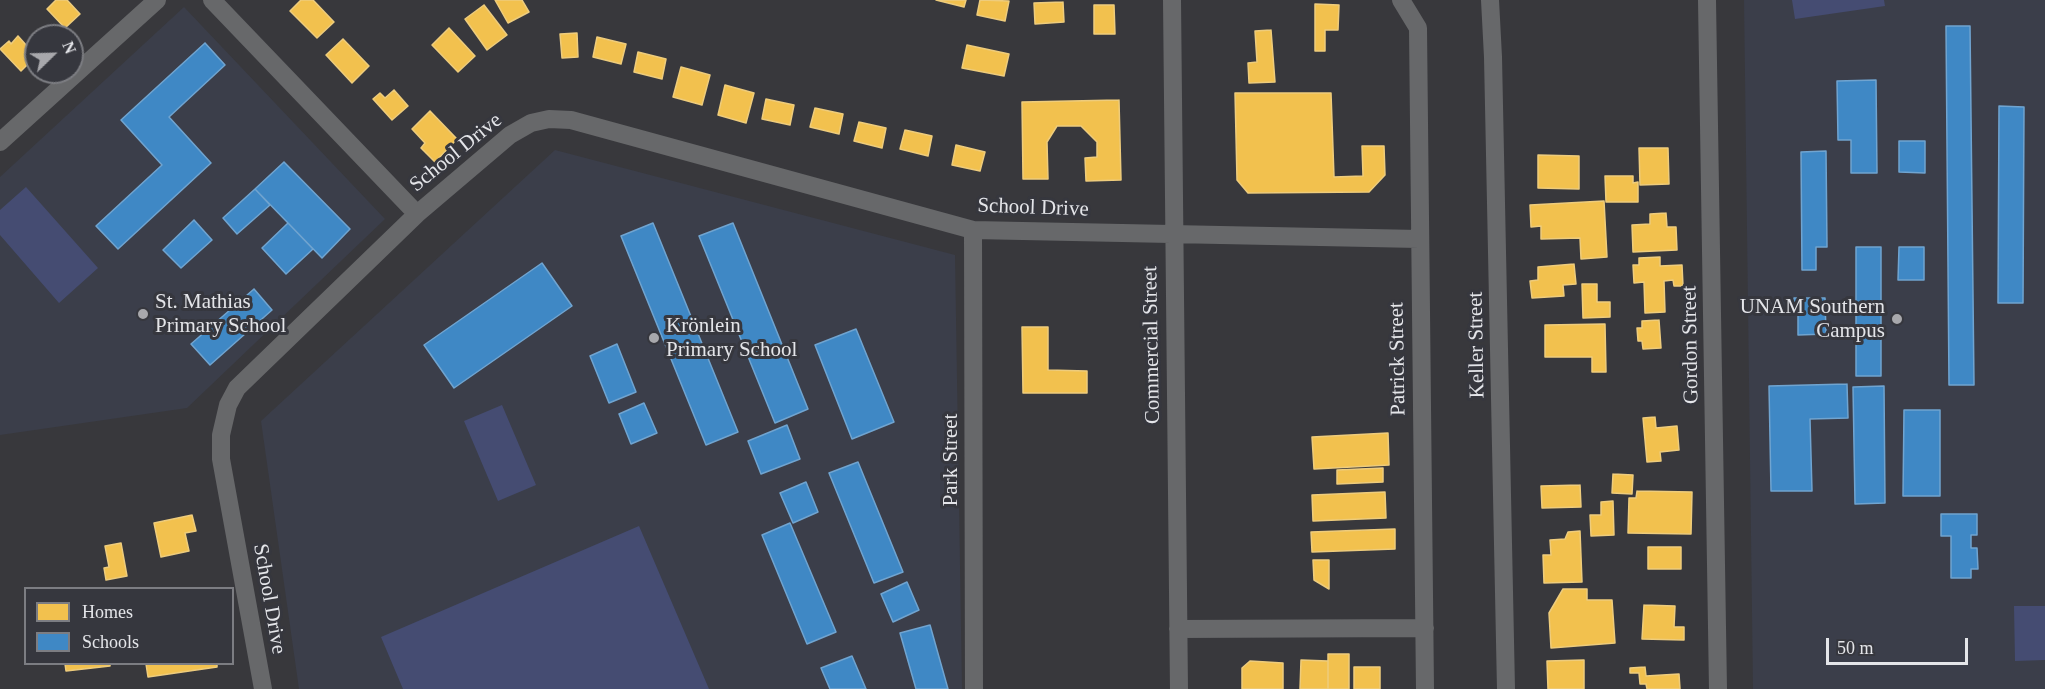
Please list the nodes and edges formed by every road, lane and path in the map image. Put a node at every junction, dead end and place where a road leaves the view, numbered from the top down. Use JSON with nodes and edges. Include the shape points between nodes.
{"nodes":[{"id":1,"x":157,"y":0,"type":"edge"},
{"id":2,"x":212,"y":0,"type":"edge"},
{"id":3,"x":1172,"y":0,"type":"edge"},
{"id":4,"x":1401,"y":0,"type":"edge"},
{"id":5,"x":1490,"y":0,"type":"edge"},
{"id":6,"x":1707,"y":0,"type":"edge"},
{"id":7,"x":0,"y":142,"type":"edge"},
{"id":8,"x":417,"y":214,"type":"junction"},
{"id":9,"x":973,"y":230,"type":"junction"},
{"id":10,"x":1173,"y":234,"type":"junction"},
{"id":11,"x":1419,"y":239,"type":"junction"},
{"id":12,"x":1425,"y":628,"type":"junction"},
{"id":13,"x":1178,"y":629,"type":"junction"},
{"id":14,"x":263,"y":689,"type":"edge"},
{"id":15,"x":974,"y":689,"type":"edge"},
{"id":16,"x":1179,"y":689,"type":"edge"},
{"id":17,"x":1425,"y":689,"type":"edge"},
{"id":18,"x":1506,"y":689,"type":"edge"},
{"id":19,"x":1718,"y":689,"type":"edge"}],
"edges":[{"from":1,"to":7,"type":"street"},
{"from":2,"to":8,"type":"street"},
{"from":3,"to":10,"type":"street","name":"Commercial Street"},
{"from":4,"to":11,"type":"street","name":"Patrick Street","via":[[1418,28]]},
{"from":5,"to":18,"type":"street","name":"Keller Street"},
{"from":6,"to":19,"type":"street","name":"Gordon Street"},
{"from":8,"to":9,"type":"street","name":"School Drive","via":[[510,135],[531,123],[549,119],[571,120]]},
{"from":8,"to":14,"type":"street","name":"School Drive","via":[[237,388],[228,405],[221,435],[221,459]]},
{"from":9,"to":10,"type":"street","name":"School Drive"},
{"from":9,"to":15,"type":"street","name":"Park Street"},
{"from":10,"to":11,"type":"street","name":"School Drive"},
{"from":10,"to":13,"type":"street","name":"Commercial Street"},
{"from":11,"to":12,"type":"street","name":"Patrick Street"},
{"from":12,"to":13,"type":"street"},
{"from":12,"to":17,"type":"street","name":"Patrick Street"},
{"from":13,"to":16,"type":"street","name":"Commercial Street"}]}
